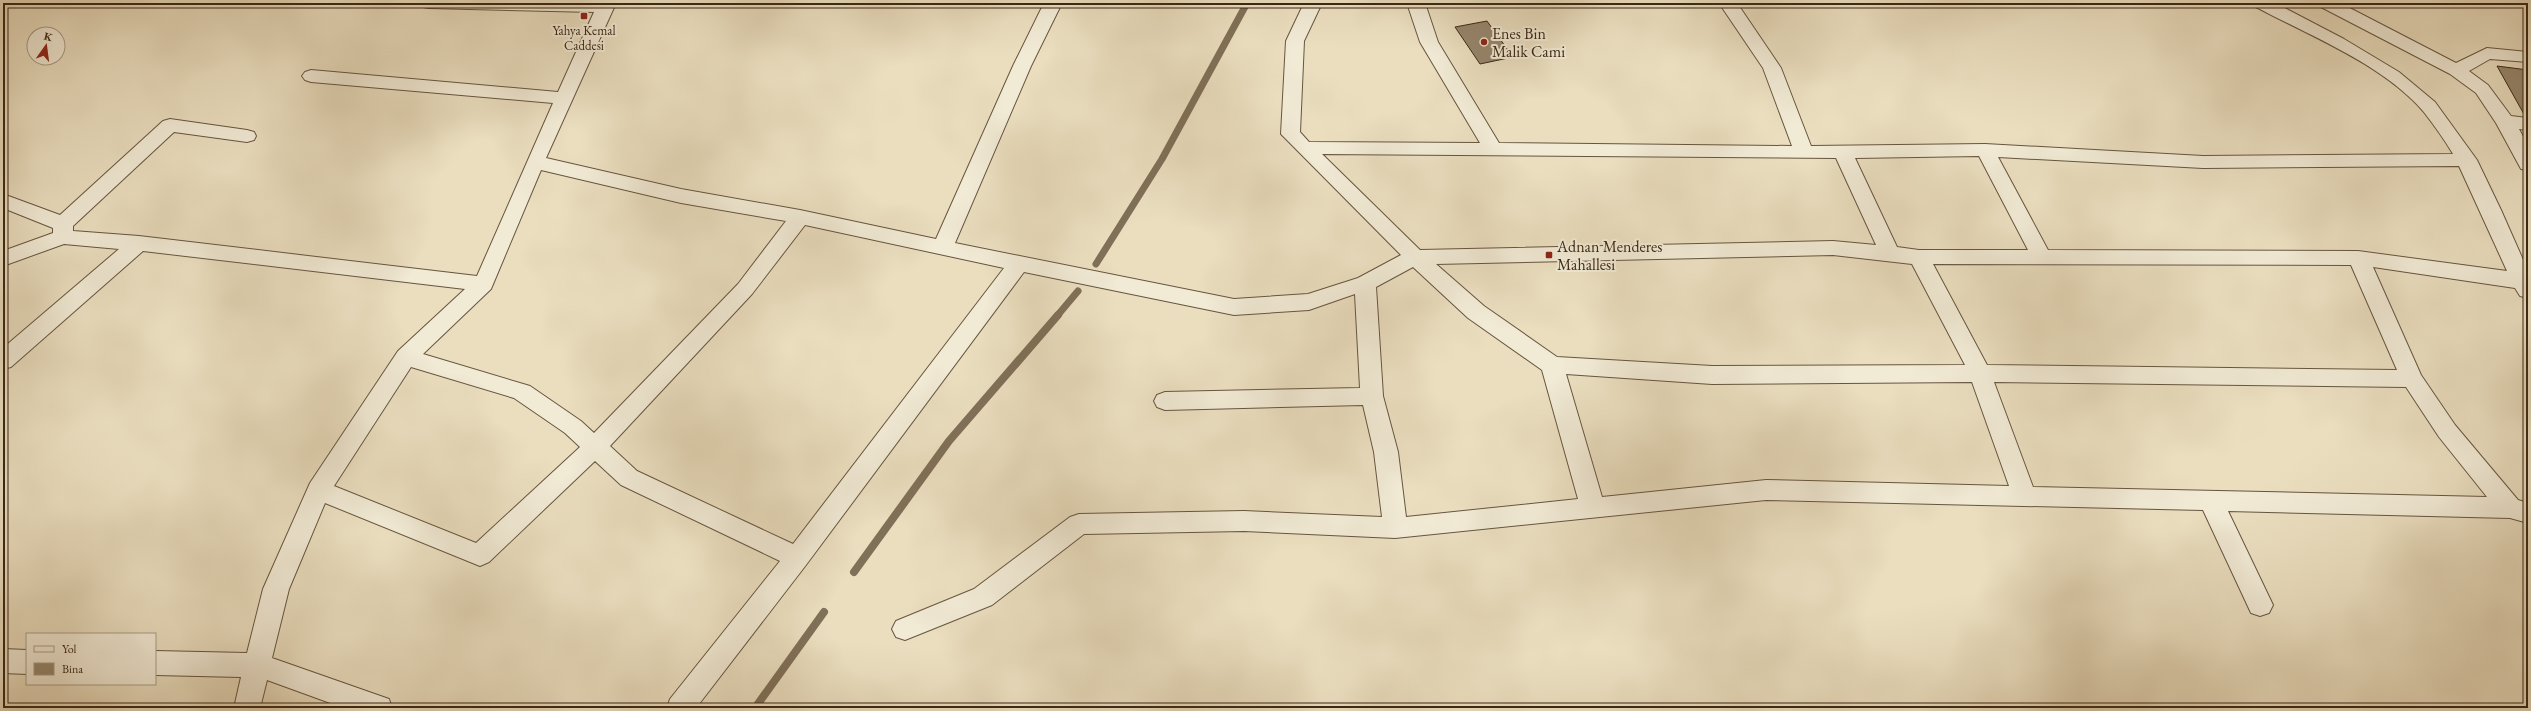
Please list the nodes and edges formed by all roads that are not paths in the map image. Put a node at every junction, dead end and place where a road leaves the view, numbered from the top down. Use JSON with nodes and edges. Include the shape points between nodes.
{"nodes":[{"id":1,"x":429,"y":3,"type":"edge"},
{"id":2,"x":1053,"y":3,"type":"edge"},
{"id":3,"x":1313,"y":3,"type":"edge"},
{"id":4,"x":1416,"y":3,"type":"edge"},
{"id":5,"x":1728,"y":3,"type":"edge"},
{"id":6,"x":2262,"y":3,"type":"edge"},
{"id":7,"x":2326,"y":3,"type":"edge"},
{"id":8,"x":606,"y":5,"type":"edge"},
{"id":9,"x":2350,"y":10,"type":"edge"},
{"id":10,"x":2528,"y":57,"type":"edge"},
{"id":11,"x":2456,"y":70,"type":"junction"},
{"id":12,"x":311,"y":76,"type":"dead end"},
{"id":13,"x":564,"y":98,"type":"junction"},
{"id":14,"x":2505,"y":121,"type":"junction"},
{"id":15,"x":2528,"y":124,"type":"edge"},
{"id":16,"x":247,"y":136,"type":"dead end"},
{"id":17,"x":1304,"y":148,"type":"junction"},
{"id":18,"x":1494,"y":150,"type":"junction"},
{"id":19,"x":1985,"y":150,"type":"junction"},
{"id":20,"x":1804,"y":152,"type":"junction"},
{"id":21,"x":1843,"y":152,"type":"junction"},
{"id":22,"x":2467,"y":160,"type":"junction"},
{"id":23,"x":535,"y":162,"type":"junction"},
{"id":24,"x":2528,"y":164,"type":"edge"},
{"id":25,"x":3,"y":201,"type":"edge"},
{"id":26,"x":800,"y":217,"type":"junction"},
{"id":27,"x":63,"y":231,"type":"junction"},
{"id":28,"x":139,"y":242,"type":"junction"},
{"id":29,"x":943,"y":247,"type":"junction"},
{"id":30,"x":1890,"y":254,"type":"junction"},
{"id":31,"x":1415,"y":257,"type":"junction"},
{"id":32,"x":1919,"y":257,"type":"junction"},
{"id":33,"x":2358,"y":258,"type":"junction"},
{"id":34,"x":3,"y":259,"type":"edge"},
{"id":35,"x":2043,"y":259,"type":"junction"},
{"id":36,"x":1020,"y":262,"type":"junction"},
{"id":37,"x":1365,"y":283,"type":"junction"},
{"id":38,"x":484,"y":284,"type":"junction"},
{"id":39,"x":2525,"y":288,"type":"edge"},
{"id":40,"x":406,"y":357,"type":"junction"},
{"id":41,"x":3,"y":361,"type":"edge"},
{"id":42,"x":1552,"y":365,"type":"junction"},
{"id":43,"x":1980,"y":373,"type":"junction"},
{"id":44,"x":2412,"y":379,"type":"junction"},
{"id":45,"x":1372,"y":396,"type":"junction"},
{"id":46,"x":1165,"y":401,"type":"dead end"},
{"id":47,"x":595,"y":447,"type":"junction"},
{"id":48,"x":318,"y":490,"type":"junction"},
{"id":49,"x":2024,"y":496,"type":"junction"},
{"id":50,"x":2211,"y":501,"type":"junction"},
{"id":51,"x":1593,"y":508,"type":"junction"},
{"id":52,"x":2519,"y":511,"type":"edge"},
{"id":53,"x":1395,"y":528,"type":"junction"},
{"id":54,"x":797,"y":558,"type":"junction"},
{"id":55,"x":2260,"y":605,"type":"dead end"},
{"id":56,"x":905,"y":629,"type":"dead end"},
{"id":57,"x":3,"y":661,"type":"edge"},
{"id":58,"x":26,"y":662,"type":"edge"},
{"id":59,"x":156,"y":663,"type":"edge"},
{"id":60,"x":257,"y":665,"type":"junction"},
{"id":61,"x":247,"y":708,"type":"edge"},
{"id":62,"x":379,"y":708,"type":"edge"},
{"id":63,"x":680,"y":708,"type":"edge"}],
"edges":[{"from":1,"to":8,"type":"street"},
{"from":2,"to":29,"type":"street","via":[[1022,66]]},
{"from":3,"to":17,"type":"street","via":[[1295,41],[1290,134]]},
{"from":4,"to":18,"type":"street","via":[[1429,42]]},
{"from":5,"to":20,"type":"street","via":[[1772,68]]},
{"from":6,"to":22,"type":"street","via":[[2355,53],[2410,88],[2438,118]]},
{"from":7,"to":9,"type":"street"},
{"from":8,"to":13,"type":"street"},
{"from":9,"to":11,"type":"street"},
{"from":10,"to":11,"type":"street","via":[[2487,53]]},
{"from":11,"to":14,"type":"street","via":[[2482,89]]},
{"from":12,"to":13,"type":"street"},
{"from":13,"to":23,"type":"street"},
{"from":14,"to":15,"type":"street"},
{"from":14,"to":24,"type":"street"},
{"from":16,"to":27,"type":"street","via":[[170,125]]},
{"from":17,"to":18,"type":"street"},
{"from":17,"to":31,"type":"street"},
{"from":18,"to":20,"type":"street"},
{"from":19,"to":21,"type":"street"},
{"from":19,"to":22,"type":"street","via":[[2203,162]]},
{"from":19,"to":35,"type":"street"},
{"from":20,"to":21,"type":"street"},
{"from":21,"to":30,"type":"street"},
{"from":22,"to":39,"type":"street"},
{"from":23,"to":26,"type":"street","via":[[681,196]]},
{"from":23,"to":38,"type":"street"},
{"from":25,"to":27,"type":"street"},
{"from":26,"to":29,"type":"street"},
{"from":26,"to":47,"type":"street","via":[[745,289]]},
{"from":27,"to":28,"type":"street"},
{"from":27,"to":34,"type":"street"},
{"from":28,"to":38,"type":"street"},
{"from":28,"to":41,"type":"street"},
{"from":29,"to":36,"type":"street"},
{"from":30,"to":31,"type":"street","via":[[1834,248]]},
{"from":30,"to":32,"type":"street"},
{"from":31,"to":37,"type":"street"},
{"from":31,"to":42,"type":"street","via":[[1476,312]]},
{"from":32,"to":35,"type":"street"},
{"from":32,"to":43,"type":"street"},
{"from":33,"to":35,"type":"street"},
{"from":33,"to":39,"type":"street"},
{"from":33,"to":44,"type":"street"},
{"from":36,"to":37,"type":"street","via":[[1150,291],[1234,306],[1310,302]]},
{"from":36,"to":54,"type":"street"},
{"from":37,"to":45,"type":"street"},
{"from":38,"to":40,"type":"street"},
{"from":40,"to":47,"type":"street","via":[[522,392],[573,427]]},
{"from":40,"to":48,"type":"street"},
{"from":42,"to":43,"type":"street","via":[[1712,375]]},
{"from":42,"to":51,"type":"street"},
{"from":43,"to":44,"type":"street"},
{"from":43,"to":49,"type":"street"},
{"from":44,"to":52,"type":"street","via":[[2447,431]]},
{"from":45,"to":46,"type":"street"},
{"from":45,"to":53,"type":"street","via":[[1386,452]]},
{"from":47,"to":48,"type":"street","via":[[480,555]]},
{"from":47,"to":54,"type":"street","via":[[629,478]]},
{"from":48,"to":60,"type":"street","via":[[276,589]]},
{"from":49,"to":50,"type":"street"},
{"from":49,"to":51,"type":"street","via":[[1766,490]]},
{"from":50,"to":52,"type":"street"},
{"from":50,"to":55,"type":"street"},
{"from":51,"to":53,"type":"street"},
{"from":53,"to":56,"type":"street","via":[[1244,522],[1079,524],[983,596]]},
{"from":54,"to":63,"type":"street"},
{"from":57,"to":58,"type":"street"},
{"from":59,"to":60,"type":"street"},
{"from":60,"to":61,"type":"street"},
{"from":60,"to":62,"type":"street"}]}
